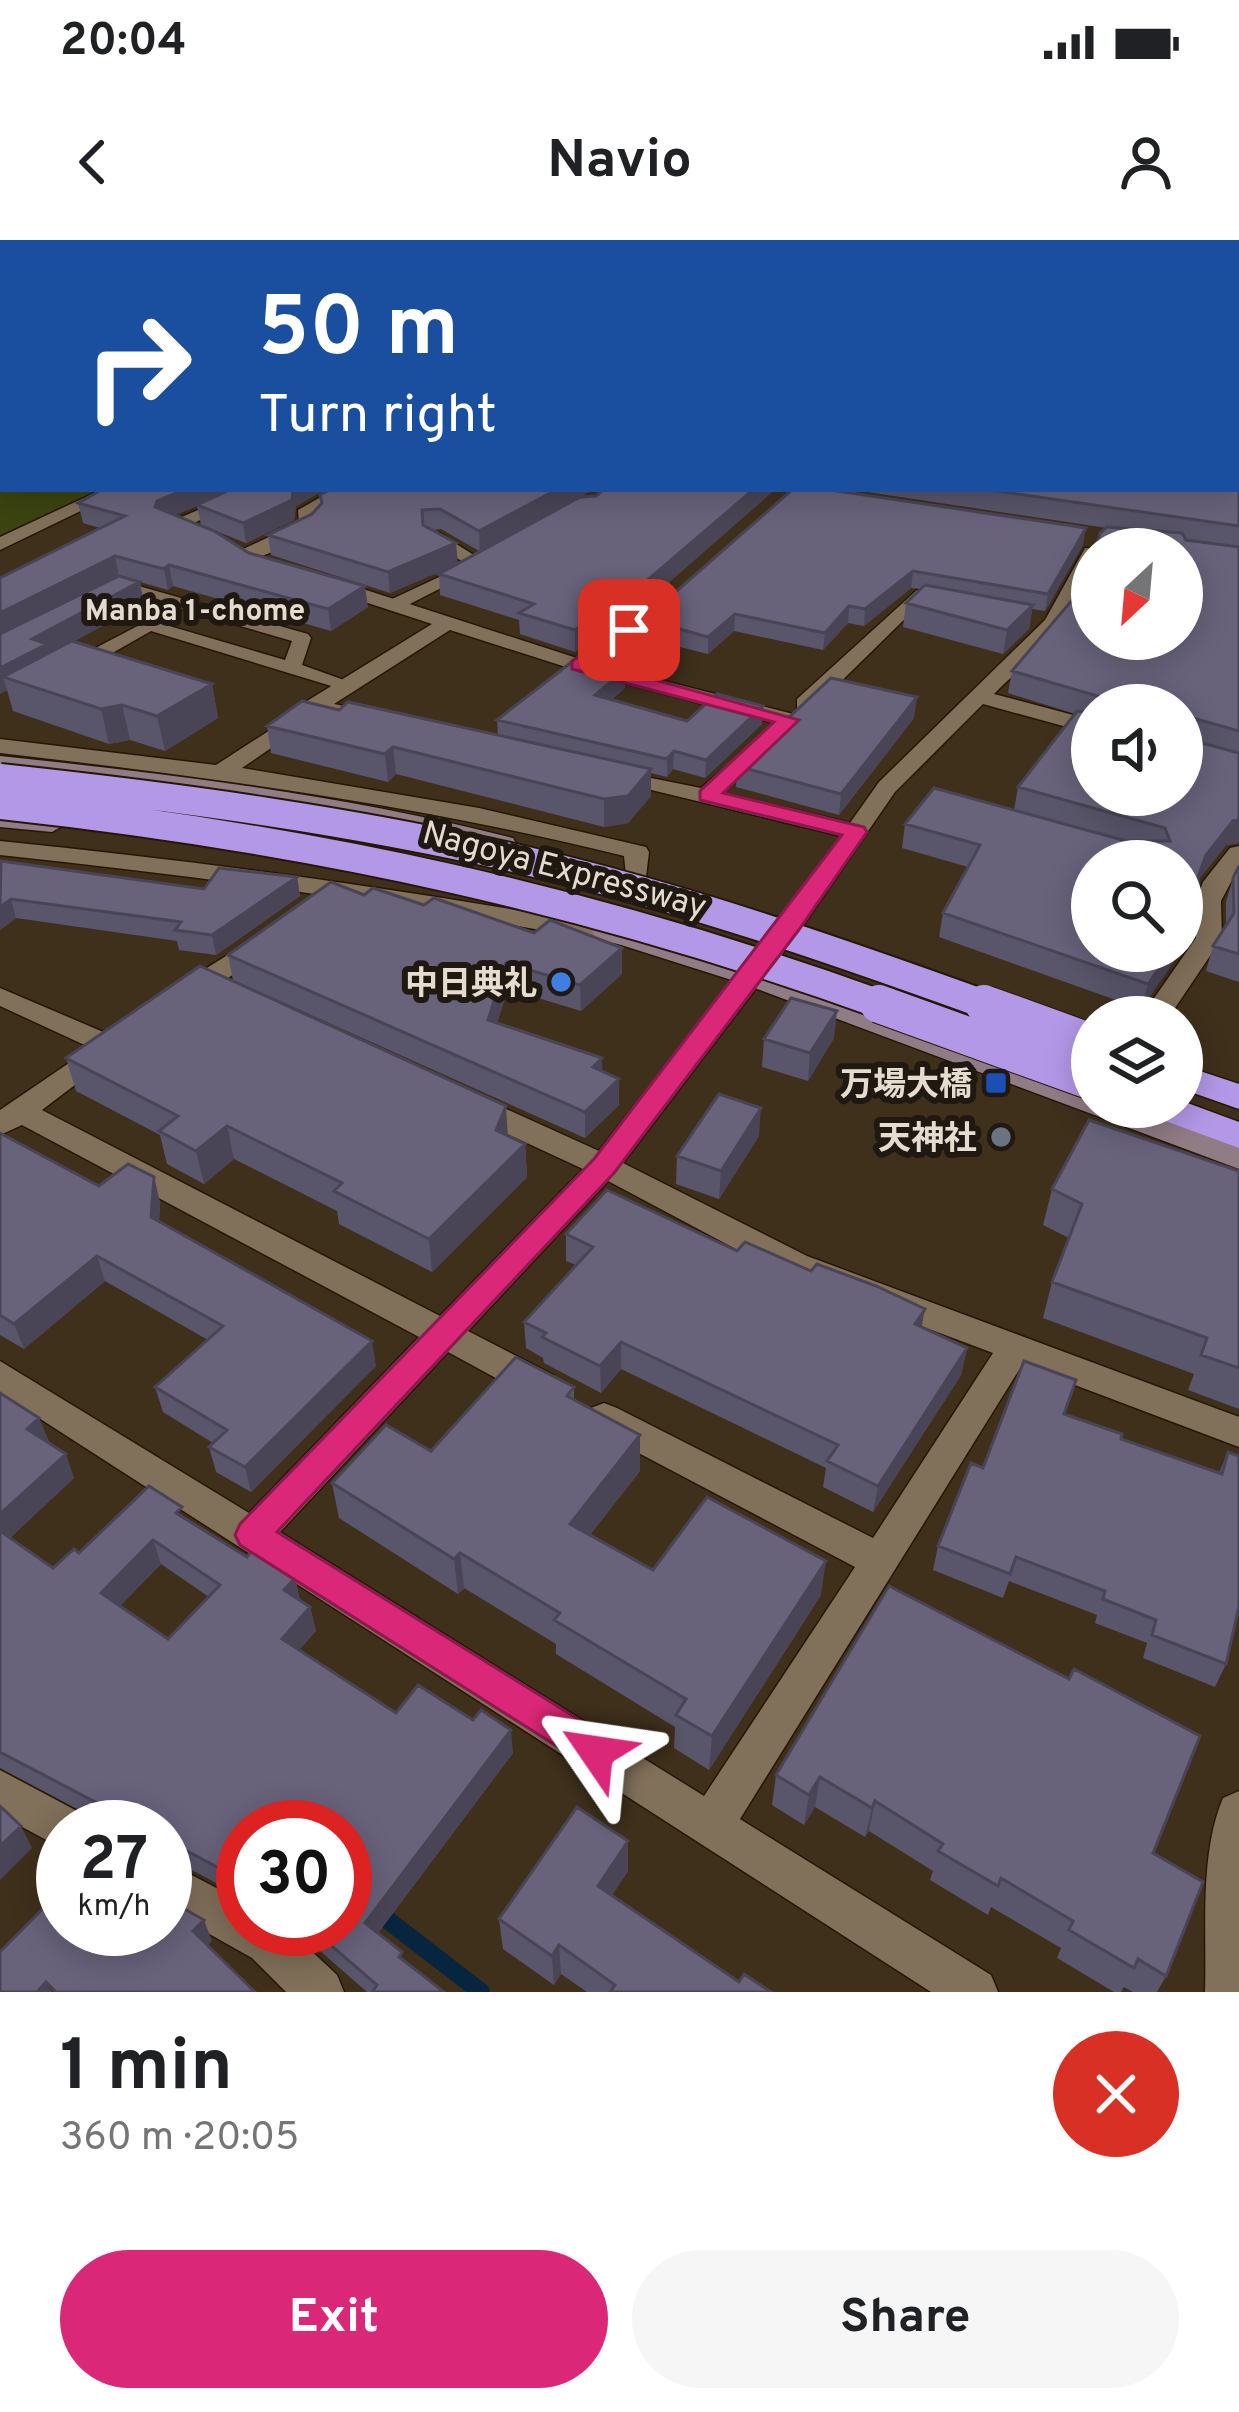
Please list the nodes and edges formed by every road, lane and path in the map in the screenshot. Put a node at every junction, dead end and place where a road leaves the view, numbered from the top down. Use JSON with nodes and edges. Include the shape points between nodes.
{"nodes":[{"id":1,"x":111,"y":492,"type":"edge"},
{"id":2,"x":254,"y":492,"type":"edge"},
{"id":3,"x":343,"y":492,"type":"edge"},
{"id":4,"x":433,"y":537,"type":"edge"},
{"id":5,"x":0,"y":544,"type":"edge"},
{"id":6,"x":499,"y":552,"type":"edge"},
{"id":7,"x":480,"y":564,"type":"junction"},
{"id":8,"x":306,"y":578,"type":"edge"},
{"id":9,"x":1071,"y":580,"type":"edge"},
{"id":10,"x":100,"y":597,"type":"edge"},
{"id":11,"x":398,"y":604,"type":"junction"},
{"id":12,"x":962,"y":605,"type":"edge"},
{"id":13,"x":447,"y":623,"type":"junction"},
{"id":14,"x":606,"y":646,"type":"edge"},
{"id":15,"x":579,"y":665,"type":"junction"},
{"id":16,"x":292,"y":668,"type":"junction"},
{"id":17,"x":56,"y":676,"type":"edge"},
{"id":18,"x":348,"y":686,"type":"junction"},
{"id":19,"x":981,"y":698,"type":"junction"},
{"id":20,"x":316,"y":706,"type":"junction"},
{"id":21,"x":367,"y":718,"type":"edge"},
{"id":22,"x":789,"y":720,"type":"junction"},
{"id":23,"x":1071,"y":722,"type":"edge"},
{"id":24,"x":0,"y":746,"type":"edge"},
{"id":25,"x":0,"y":764,"type":"edge"},
{"id":26,"x":596,"y":770,"type":"edge"},
{"id":27,"x":223,"y":771,"type":"junction"},
{"id":28,"x":0,"y":778,"type":"edge"},
{"id":29,"x":707,"y":795,"type":"junction"},
{"id":30,"x":0,"y":805,"type":"edge"},
{"id":31,"x":0,"y":820,"type":"edge"},
{"id":32,"x":856,"y":832,"type":"junction"},
{"id":33,"x":0,"y":848,"type":"edge"},
{"id":34,"x":1239,"y":854,"type":"edge"},
{"id":35,"x":636,"y":880,"type":"junction"},
{"id":36,"x":338,"y":887,"type":"junction"},
{"id":37,"x":789,"y":926,"type":"junction"},
{"id":38,"x":624,"y":937,"type":"junction"},
{"id":39,"x":751,"y":977,"type":"junction"},
{"id":40,"x":0,"y":996,"type":"edge"},
{"id":41,"x":1169,"y":996,"type":"edge"},
{"id":42,"x":245,"y":1001,"type":"edge"},
{"id":43,"x":1071,"y":1026,"type":"edge"},
{"id":44,"x":1071,"y":1036,"type":"edge"},
{"id":45,"x":1203,"y":1073,"type":"edge"},
{"id":46,"x":1071,"y":1074,"type":"edge"},
{"id":47,"x":1203,"y":1084,"type":"edge"},
{"id":48,"x":1239,"y":1086,"type":"edge"},
{"id":49,"x":1071,"y":1094,"type":"edge"},
{"id":50,"x":454,"y":1097,"type":"edge"},
{"id":51,"x":1239,"y":1097,"type":"edge"},
{"id":52,"x":10,"y":1119,"type":"edge"},
{"id":53,"x":1203,"y":1122,"type":"edge"},
{"id":54,"x":1160,"y":1128,"type":"edge"},
{"id":55,"x":1239,"y":1136,"type":"edge"},
{"id":56,"x":1239,"y":1158,"type":"edge"},
{"id":57,"x":604,"y":1166,"type":"junction"},
{"id":58,"x":444,"y":1335,"type":"junction"},
{"id":59,"x":1015,"y":1347,"type":"junction"},
{"id":60,"x":0,"y":1375,"type":"edge"},
{"id":61,"x":1239,"y":1432,"type":"edge"},
{"id":62,"x":252,"y":1535,"type":"junction"},
{"id":63,"x":880,"y":1561,"type":"junction"},
{"id":64,"x":0,"y":1791,"type":"edge"},
{"id":65,"x":36,"y":1812,"type":"edge"},
{"id":66,"x":1239,"y":1813,"type":"edge"},
{"id":67,"x":711,"y":1825,"type":"junction"},
{"id":68,"x":283,"y":1956,"type":"edge"},
{"id":69,"x":320,"y":1992,"type":"edge"},
{"id":70,"x":974,"y":1992,"type":"edge"},
{"id":71,"x":1229,"y":1992,"type":"edge"}],
"edges":[{"from":1,"to":5,"type":"street"},
{"from":2,"to":3,"type":"street","via":[[172,525],[252,560]]},
{"from":4,"to":7,"type":"lane"},
{"from":6,"to":7,"type":"lane"},
{"from":7,"to":11,"type":"lane"},
{"from":8,"to":11,"type":"street"},
{"from":9,"to":19,"type":"street"},
{"from":10,"to":16,"type":"lane","via":[[121,586],[302,638]]},
{"from":11,"to":13,"type":"street"},
{"from":12,"to":22,"type":"street","via":[[916,596]]},
{"from":13,"to":15,"type":"street"},
{"from":13,"to":18,"type":"street"},
{"from":14,"to":15,"type":"street"},
{"from":15,"to":22,"type":"street"},
{"from":16,"to":17,"type":"lane","via":[[149,625]]},
{"from":16,"to":18,"type":"lane"},
{"from":18,"to":20,"type":"street"},
{"from":19,"to":23,"type":"street"},
{"from":19,"to":32,"type":"street"},
{"from":20,"to":21,"type":"street"},
{"from":20,"to":27,"type":"street"},
{"from":22,"to":29,"type":"street"},
{"from":24,"to":27,"type":"street"},
{"from":25,"to":35,"type":"main road","via":[[426,821]]},
{"from":26,"to":29,"type":"street"},
{"from":27,"to":35,"type":"street","via":[[419,801],[596,841],[637,852]]},
{"from":28,"to":44,"type":"highway","name":"Nagoya Expressway","bridge":true,"via":[[248,808],[527,861],[705,908]]},
{"from":29,"to":32,"type":"street"},
{"from":30,"to":46,"type":"highway","name":"Nagoya Expressway","bridge":true,"via":[[330,850],[506,887],[682,938]]},
{"from":31,"to":38,"type":"main road","via":[[265,853],[505,902]]},
{"from":32,"to":37,"type":"street"},
{"from":33,"to":36,"type":"street"},
{"from":34,"to":41,"type":"street","via":[[1204,877],[1209,938]]},
{"from":35,"to":37,"type":"main road"},
{"from":36,"to":38,"type":"street"},
{"from":36,"to":42,"type":"street","via":[[195,988]]},
{"from":37,"to":39,"type":"street"},
{"from":37,"to":43,"type":"main road"},
{"from":38,"to":39,"type":"main road"},
{"from":39,"to":49,"type":"main road"},
{"from":39,"to":57,"type":"street"},
{"from":40,"to":52,"type":"street","via":[[122,1040]]},
{"from":45,"to":48,"type":"main road"},
{"from":47,"to":51,"type":"highway"},
{"from":50,"to":57,"type":"street"},
{"from":52,"to":58,"type":"street"},
{"from":53,"to":55,"type":"highway"},
{"from":54,"to":56,"type":"main road"},
{"from":57,"to":58,"type":"street"},
{"from":57,"to":59,"type":"street","via":[[795,1264]]},
{"from":58,"to":62,"type":"street"},
{"from":58,"to":63,"type":"street"},
{"from":59,"to":61,"type":"street"},
{"from":59,"to":63,"type":"street"},
{"from":60,"to":62,"type":"street"},
{"from":62,"to":67,"type":"street"},
{"from":63,"to":67,"type":"street"},
{"from":64,"to":65,"type":"street"},
{"from":66,"to":71,"type":"street"},
{"from":67,"to":70,"type":"street"},
{"from":68,"to":69,"type":"street"}]}
